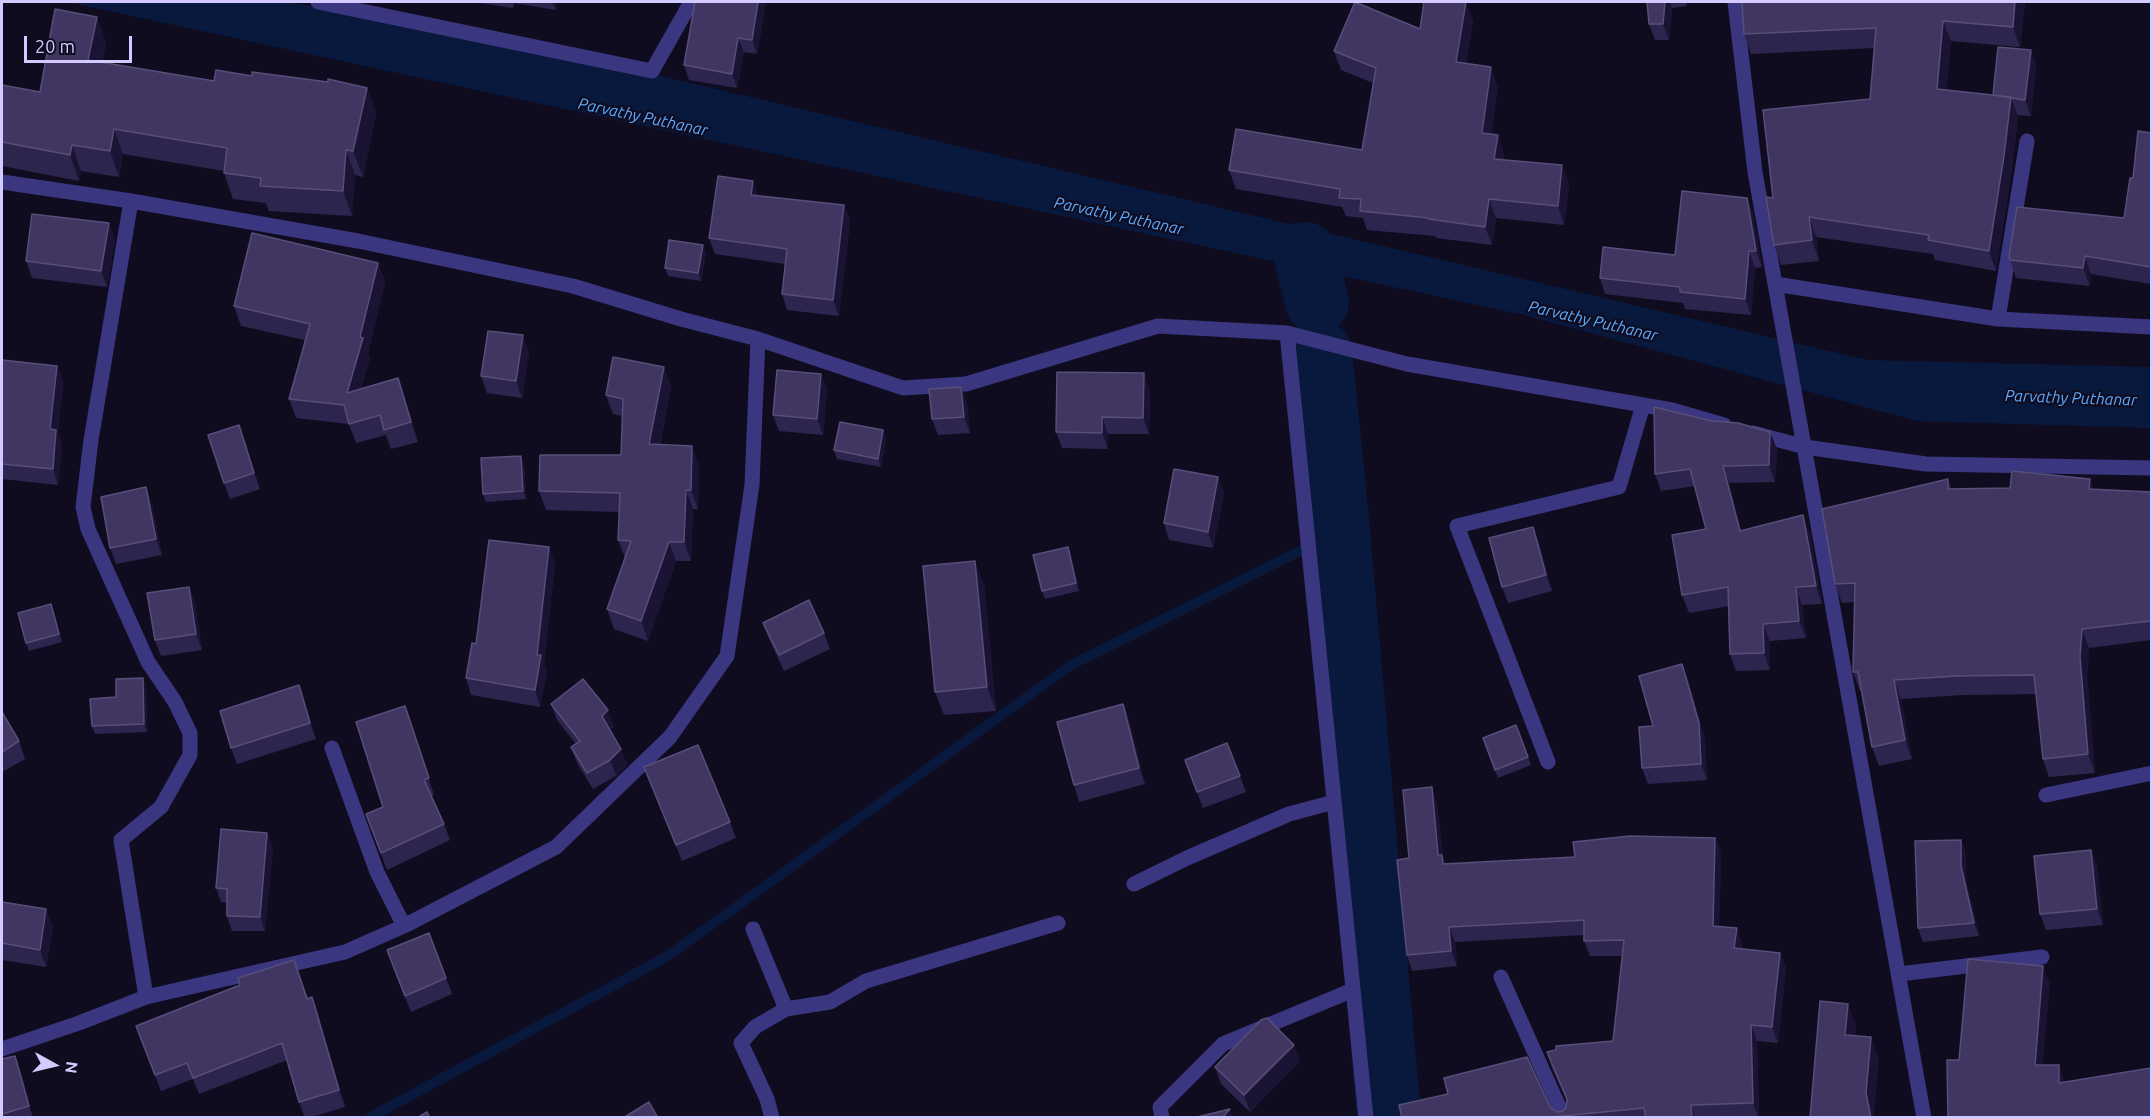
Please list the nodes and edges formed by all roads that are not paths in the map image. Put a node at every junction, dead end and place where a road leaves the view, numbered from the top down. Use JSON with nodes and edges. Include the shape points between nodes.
{"nodes":[{"id":1,"x":318,"y":2,"type":"edge"},
{"id":2,"x":691,"y":2,"type":"edge"},
{"id":3,"x":1735,"y":2,"type":"edge"},
{"id":4,"x":2027,"y":141,"type":"dead end"},
{"id":5,"x":2,"y":182,"type":"edge"},
{"id":6,"x":131,"y":201,"type":"junction"},
{"id":7,"x":1774,"y":284,"type":"junction"},
{"id":8,"x":1998,"y":319,"type":"junction"},
{"id":9,"x":2151,"y":327,"type":"edge"},
{"id":10,"x":1287,"y":333,"type":"junction"},
{"id":11,"x":758,"y":339,"type":"junction"},
{"id":12,"x":1643,"y":405,"type":"junction"},
{"id":13,"x":1805,"y":447,"type":"junction"},
{"id":14,"x":2151,"y":468,"type":"edge"},
{"id":15,"x":332,"y":748,"type":"dead end"},
{"id":16,"x":1548,"y":762,"type":"dead end"},
{"id":17,"x":2151,"y":773,"type":"edge"},
{"id":18,"x":2046,"y":795,"type":"dead end"},
{"id":19,"x":1334,"y":802,"type":"junction"},
{"id":20,"x":1134,"y":884,"type":"dead end"},
{"id":21,"x":1058,"y":923,"type":"dead end"},
{"id":22,"x":404,"y":926,"type":"junction"},
{"id":23,"x":753,"y":929,"type":"dead end"},
{"id":24,"x":2042,"y":957,"type":"dead end"},
{"id":25,"x":1899,"y":974,"type":"junction"},
{"id":26,"x":1501,"y":977,"type":"dead end"},
{"id":27,"x":1353,"y":990,"type":"junction"},
{"id":28,"x":146,"y":997,"type":"junction"},
{"id":29,"x":786,"y":1009,"type":"junction"},
{"id":30,"x":2,"y":1049,"type":"edge"},
{"id":31,"x":1918,"y":1116,"type":"edge"},
{"id":32,"x":772,"y":1118,"type":"edge"},
{"id":33,"x":1162,"y":1118,"type":"edge"},
{"id":34,"x":1366,"y":1118,"type":"edge"},
{"id":35,"x":1564,"y":1118,"type":"edge"}],
"edges":[{"from":1,"to":2,"type":"street","via":[[652,71]]},
{"from":3,"to":7,"type":"street","via":[[1755,172]]},
{"from":4,"to":8,"type":"street"},
{"from":5,"to":6,"type":"street"},
{"from":6,"to":11,"type":"street","via":[[358,241],[573,286]]},
{"from":6,"to":28,"type":"street","via":[[83,507],[95,547],[148,662],[190,733],[190,755],[160,807],[121,840]]},
{"from":7,"to":8,"type":"street"},
{"from":7,"to":13,"type":"street"},
{"from":8,"to":9,"type":"street"},
{"from":10,"to":11,"type":"street","via":[[1158,326],[966,384],[903,388]]},
{"from":10,"to":12,"type":"street","via":[[1407,364]]},
{"from":10,"to":19,"type":"street"},
{"from":11,"to":22,"type":"street","via":[[752,485],[728,656],[670,737],[556,847]]},
{"from":12,"to":13,"type":"street"},
{"from":12,"to":16,"type":"street","via":[[1619,487],[1458,526]]},
{"from":13,"to":14,"type":"street","via":[[1926,464]]},
{"from":13,"to":25,"type":"street"},
{"from":15,"to":22,"type":"street","via":[[377,872]]},
{"from":17,"to":18,"type":"street"},
{"from":19,"to":20,"type":"street","via":[[1289,814]]},
{"from":19,"to":27,"type":"street"},
{"from":21,"to":29,"type":"street","via":[[866,981],[830,1002]]},
{"from":22,"to":28,"type":"street","via":[[345,952]]},
{"from":23,"to":29,"type":"street"},
{"from":24,"to":25,"type":"street"},
{"from":25,"to":31,"type":"street"},
{"from":26,"to":35,"type":"street"},
{"from":27,"to":33,"type":"street","via":[[1223,1044],[1160,1107]]},
{"from":27,"to":34,"type":"street"},
{"from":28,"to":30,"type":"street"},
{"from":29,"to":32,"type":"street","via":[[755,1027],[741,1043]]}]}
